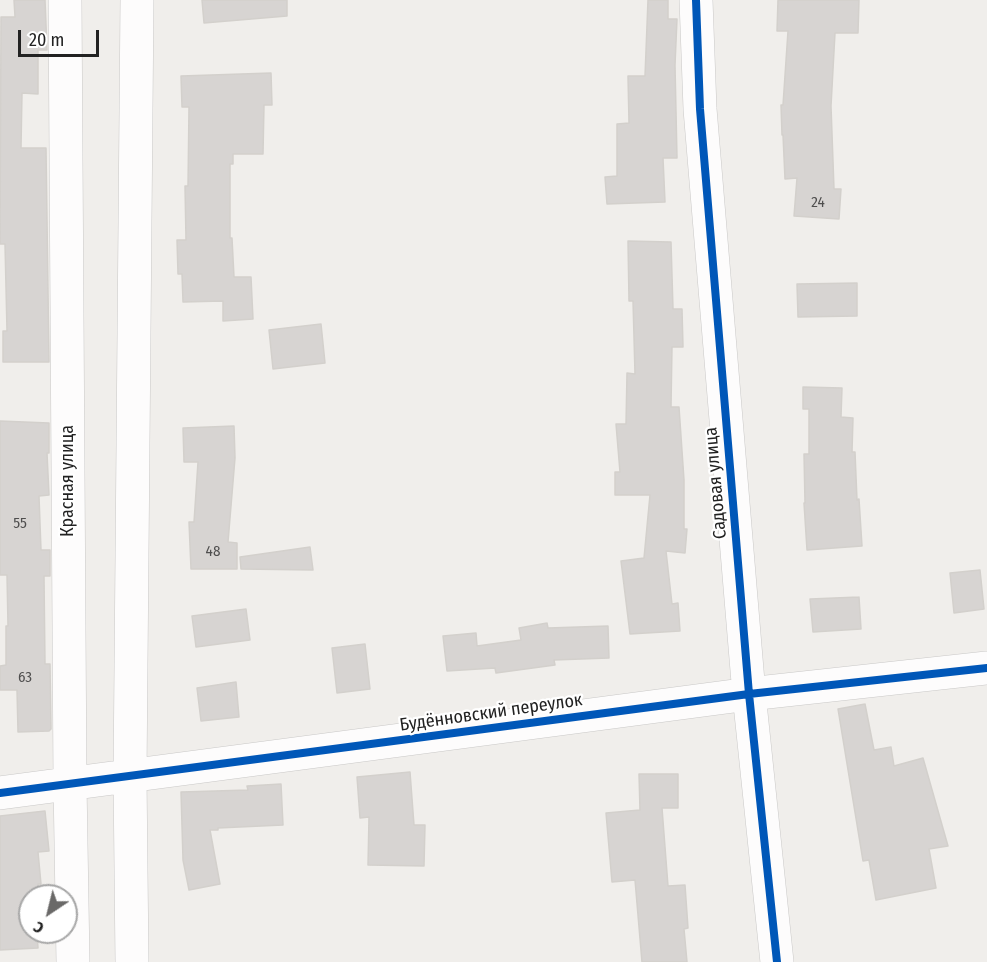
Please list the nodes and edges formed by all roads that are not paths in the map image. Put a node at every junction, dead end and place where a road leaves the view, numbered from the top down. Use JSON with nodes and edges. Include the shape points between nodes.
{"nodes":[{"id":1,"x":65,"y":0,"type":"edge"},
{"id":2,"x":137,"y":0,"type":"edge"},
{"id":3,"x":696,"y":0,"type":"edge"},
{"id":4,"x":987,"y":668,"type":"edge"},
{"id":5,"x":749,"y":694,"type":"junction"},
{"id":6,"x":130,"y":776,"type":"junction"},
{"id":7,"x":70,"y":783,"type":"junction"},
{"id":8,"x":0,"y":793,"type":"edge"},
{"id":9,"x":73,"y":962,"type":"edge"},
{"id":10,"x":132,"y":962,"type":"edge"},
{"id":11,"x":777,"y":962,"type":"edge"}],
"edges":[{"from":1,"to":7,"type":"street","name":"Красная улица"},
{"from":2,"to":6,"type":"street"},
{"from":3,"to":5,"type":"street","name":"Садовая улица","via":[[700,109]]},
{"from":4,"to":5,"type":"street","name":"Будённовский переулок"},
{"from":5,"to":6,"type":"street","name":"Будённовский переулок"},
{"from":5,"to":11,"type":"street","name":"Садовая улица"},
{"from":6,"to":7,"type":"street","name":"Будённовский переулок"},
{"from":6,"to":10,"type":"street"},
{"from":7,"to":8,"type":"street","name":"Будённовский переулок"},
{"from":7,"to":9,"type":"street","name":"Красная улица"}]}
